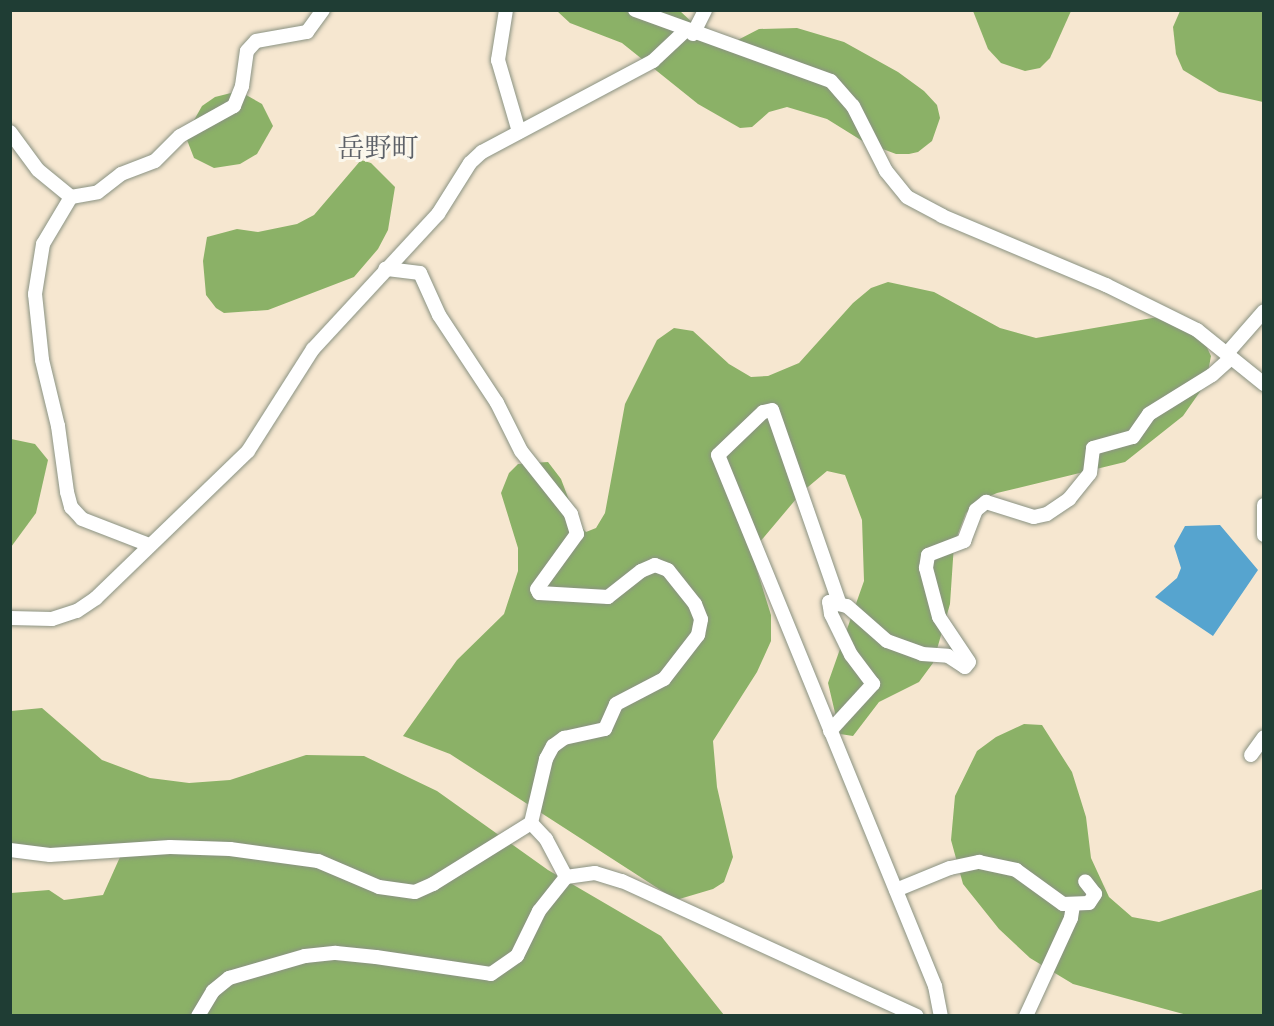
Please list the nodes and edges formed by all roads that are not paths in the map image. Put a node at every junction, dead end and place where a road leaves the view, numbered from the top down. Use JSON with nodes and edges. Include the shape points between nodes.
{"nodes":[{"id":1,"x":324,"y":10,"type":"edge"},
{"id":2,"x":506,"y":10,"type":"edge"},
{"id":3,"x":635,"y":10,"type":"edge"},
{"id":4,"x":705,"y":10,"type":"edge"},
{"id":5,"x":689,"y":32,"type":"junction"},
{"id":6,"x":10,"y":132,"type":"edge"},
{"id":7,"x":519,"y":132,"type":"junction"},
{"id":8,"x":71,"y":197,"type":"junction"},
{"id":9,"x":385,"y":269,"type":"junction"},
{"id":10,"x":1263,"y":311,"type":"edge"},
{"id":11,"x":1230,"y":358,"type":"junction"},
{"id":12,"x":1263,"y":384,"type":"edge"},
{"id":13,"x":1263,"y":505,"type":"edge"},
{"id":14,"x":1263,"y":535,"type":"edge"},
{"id":15,"x":149,"y":545,"type":"junction"},
{"id":16,"x":839,"y":602,"type":"junction"},
{"id":17,"x":10,"y":618,"type":"edge"},
{"id":18,"x":830,"y":731,"type":"junction"},
{"id":19,"x":1263,"y":737,"type":"edge"},
{"id":20,"x":1251,"y":754,"type":"dead end"},
{"id":21,"x":531,"y":823,"type":"junction"},
{"id":22,"x":10,"y":850,"type":"edge"},
{"id":23,"x":566,"y":877,"type":"junction"},
{"id":24,"x":1084,"y":881,"type":"dead end"},
{"id":25,"x":896,"y":890,"type":"junction"},
{"id":26,"x":1073,"y":905,"type":"junction"},
{"id":27,"x":198,"y":1016,"type":"edge"},
{"id":28,"x":917,"y":1016,"type":"edge"},
{"id":29,"x":941,"y":1016,"type":"edge"},
{"id":30,"x":1026,"y":1016,"type":"edge"}],
"edges":[{"from":1,"to":8,"type":"street","via":[[307,32],[255,41],[247,51],[242,86],[234,106],[180,136],[155,161],[121,174],[98,192]]},
{"from":2,"to":7,"type":"street","via":[[498,60]]},
{"from":3,"to":5,"type":"street"},
{"from":4,"to":5,"type":"street"},
{"from":5,"to":7,"type":"street","via":[[653,61]]},
{"from":5,"to":11,"type":"street","via":[[831,81],[853,106],[886,171],[907,196],[942,216],[1106,285],[1197,330]]},
{"from":6,"to":8,"type":"street","via":[[38,170]]},
{"from":7,"to":9,"type":"street","via":[[482,152],[470,164],[438,214]]},
{"from":8,"to":15,"type":"street","via":[[43,244],[35,294],[42,360],[58,426],[69,499],[82,519]]},
{"from":9,"to":15,"type":"street","via":[[313,349],[248,451]]},
{"from":9,"to":21,"type":"street","via":[[420,273],[439,315],[497,402],[521,451],[571,514],[577,534],[537,589],[539,593],[608,597],[655,565],[668,570],[695,604],[701,619],[698,634],[664,679],[616,704],[605,729],[564,738],[553,746],[546,759]]},
{"from":10,"to":11,"type":"street","via":[[1229,351]]},
{"from":11,"to":12,"type":"street"},
{"from":11,"to":16,"type":"street","via":[[1212,375],[1149,414],[1133,437],[1093,448],[1090,473],[1068,499],[1047,514],[1034,517],[986,502],[976,510],[964,541],[928,555],[926,568],[939,617],[969,662],[965,667],[948,656],[922,654],[887,641]]},
{"from":13,"to":14,"type":"street"},
{"from":15,"to":17,"type":"street","via":[[96,598],[77,611],[52,619]]},
{"from":16,"to":18,"type":"street","via":[[829,602],[831,614],[850,655],[873,684]]},
{"from":16,"to":18,"type":"street","via":[[772,410],[763,412],[718,455]]},
{"from":18,"to":25,"type":"street"},
{"from":19,"to":20,"type":"street"},
{"from":21,"to":22,"type":"street","via":[[433,884],[415,891],[379,887],[318,861],[230,849],[170,847],[50,855]]},
{"from":21,"to":23,"type":"street","via":[[546,839]]},
{"from":23,"to":27,"type":"street","via":[[539,911],[517,956],[491,974],[366,956],[305,956],[229,978],[213,991]]},
{"from":23,"to":28,"type":"street","via":[[595,873],[622,881]]},
{"from":24,"to":26,"type":"street","via":[[1094,898],[1089,903]]},
{"from":25,"to":26,"type":"street","via":[[950,868],[993,863],[1016,870],[1063,904]]},
{"from":25,"to":29,"type":"street","via":[[935,986]]},
{"from":26,"to":30,"type":"street","via":[[1071,918]]}]}
